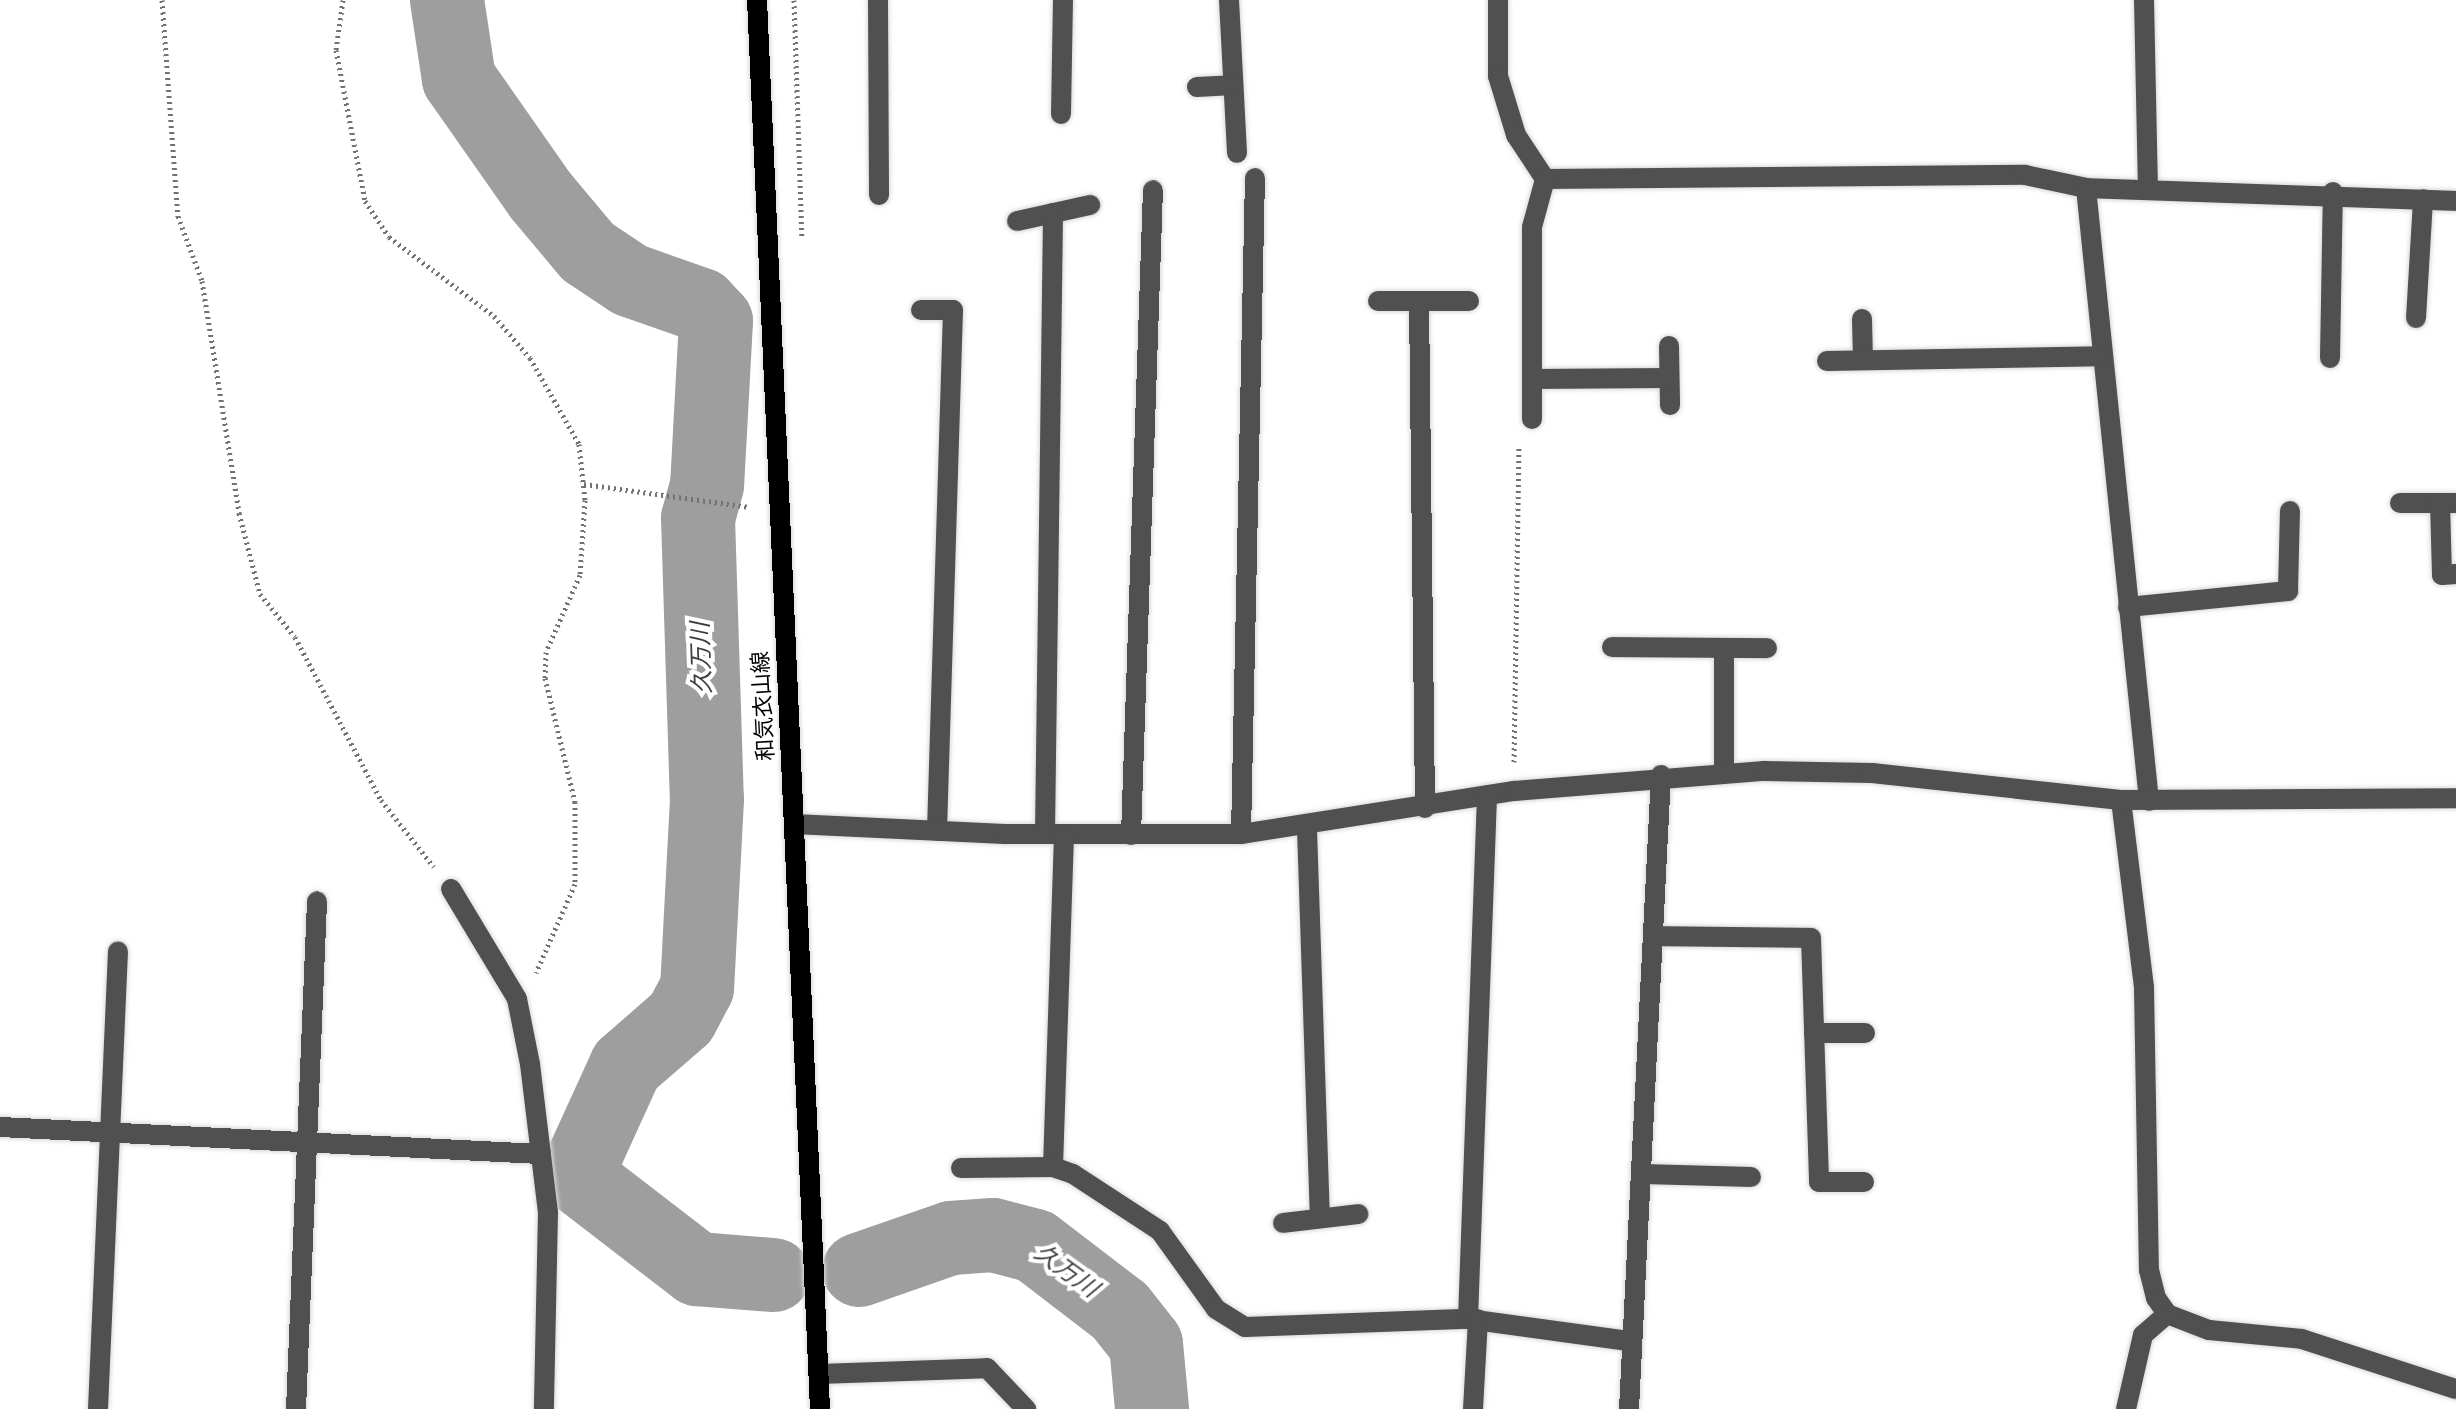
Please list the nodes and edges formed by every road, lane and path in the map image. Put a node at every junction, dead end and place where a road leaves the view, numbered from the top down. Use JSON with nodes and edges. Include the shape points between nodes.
{"nodes":[{"id":1,"x":162,"y":0,"type":"edge"},
{"id":2,"x":343,"y":0,"type":"edge"},
{"id":3,"x":757,"y":0,"type":"edge"},
{"id":4,"x":878,"y":0,"type":"edge"},
{"id":5,"x":1063,"y":0,"type":"edge"},
{"id":6,"x":1229,"y":0,"type":"edge"},
{"id":7,"x":1498,"y":0,"type":"edge"},
{"id":8,"x":2144,"y":0,"type":"edge"},
{"id":9,"x":1233,"y":85,"type":"junction"},
{"id":10,"x":1197,"y":87,"type":"dead end"},
{"id":11,"x":1061,"y":114,"type":"dead end"},
{"id":12,"x":1237,"y":153,"type":"dead end"},
{"id":13,"x":1255,"y":178,"type":"dead end"},
{"id":14,"x":1545,"y":179,"type":"junction"},
{"id":15,"x":2148,"y":186,"type":"junction"},
{"id":16,"x":2086,"y":188,"type":"junction"},
{"id":17,"x":1153,"y":190,"type":"dead end"},
{"id":18,"x":2333,"y":192,"type":"junction"},
{"id":19,"x":879,"y":195,"type":"dead end"},
{"id":20,"x":2423,"y":199,"type":"junction"},
{"id":21,"x":2456,"y":201,"type":"edge"},
{"id":22,"x":1090,"y":205,"type":"dead end"},
{"id":23,"x":1053,"y":213,"type":"junction"},
{"id":24,"x":1017,"y":221,"type":"dead end"},
{"id":25,"x":1378,"y":301,"type":"dead end"},
{"id":26,"x":1419,"y":301,"type":"junction"},
{"id":27,"x":1469,"y":301,"type":"dead end"},
{"id":28,"x":921,"y":310,"type":"dead end"},
{"id":29,"x":2416,"y":318,"type":"dead end"},
{"id":30,"x":1862,"y":319,"type":"dead end"},
{"id":31,"x":1669,"y":346,"type":"dead end"},
{"id":32,"x":2101,"y":356,"type":"junction"},
{"id":33,"x":2330,"y":358,"type":"dead end"},
{"id":34,"x":1863,"y":360,"type":"junction"},
{"id":35,"x":1827,"y":361,"type":"dead end"},
{"id":36,"x":1669,"y":378,"type":"junction"},
{"id":37,"x":1532,"y":379,"type":"junction"},
{"id":38,"x":1670,"y":405,"type":"dead end"},
{"id":39,"x":1532,"y":419,"type":"joint"},
{"id":40,"x":584,"y":484,"type":"junction"},
{"id":41,"x":2400,"y":503,"type":"dead end"},
{"id":42,"x":2448,"y":503,"type":"edge"},
{"id":43,"x":779,"y":511,"type":"junction"},
{"id":44,"x":2290,"y":511,"type":"dead end"},
{"id":45,"x":2456,"y":574,"type":"edge"},
{"id":46,"x":2128,"y":607,"type":"junction"},
{"id":47,"x":1612,"y":647,"type":"dead end"},
{"id":48,"x":1724,"y":648,"type":"junction"},
{"id":49,"x":1767,"y":648,"type":"dead end"},
{"id":50,"x":1724,"y":772,"type":"junction"},
{"id":51,"x":1661,"y":775,"type":"junction"},
{"id":52,"x":1514,"y":791,"type":"junction"},
{"id":53,"x":1487,"y":795,"type":"junction"},
{"id":54,"x":2456,"y":798,"type":"edge"},
{"id":55,"x":2121,"y":800,"type":"junction"},
{"id":56,"x":2149,"y":801,"type":"junction"},
{"id":57,"x":1425,"y":808,"type":"junction"},
{"id":58,"x":794,"y":824,"type":"junction"},
{"id":59,"x":1307,"y":829,"type":"junction"},
{"id":60,"x":937,"y":831,"type":"junction"},
{"id":61,"x":1241,"y":834,"type":"junction"},
{"id":62,"x":1055,"y":835,"type":"junction"},
{"id":63,"x":1131,"y":835,"type":"junction"},
{"id":64,"x":451,"y":889,"type":"joint"},
{"id":65,"x":317,"y":901,"type":"dead end"},
{"id":66,"x":1654,"y":936,"type":"junction"},
{"id":67,"x":118,"y":951,"type":"dead end"},
{"id":68,"x":532,"y":982,"type":"dead end"},
{"id":69,"x":1814,"y":1033,"type":"junction"},
{"id":70,"x":1865,"y":1033,"type":"dead end"},
{"id":71,"x":0,"y":1127,"type":"edge"},
{"id":72,"x":109,"y":1132,"type":"junction"},
{"id":73,"x":307,"y":1142,"type":"junction"},
{"id":74,"x":541,"y":1154,"type":"junction"},
{"id":75,"x":1053,"y":1167,"type":"junction"},
{"id":76,"x":961,"y":1168,"type":"dead end"},
{"id":77,"x":1644,"y":1174,"type":"junction"},
{"id":78,"x":1751,"y":1177,"type":"dead end"},
{"id":79,"x":1864,"y":1182,"type":"dead end"},
{"id":80,"x":1358,"y":1214,"type":"dead end"},
{"id":81,"x":1320,"y":1218,"type":"junction"},
{"id":82,"x":1283,"y":1223,"type":"dead end"},
{"id":83,"x":2167,"y":1314,"type":"junction"},
{"id":84,"x":1473,"y":1319,"type":"junction"},
{"id":85,"x":1629,"y":1341,"type":"junction"},
{"id":86,"x":819,"y":1374,"type":"junction"},
{"id":87,"x":2456,"y":1389,"type":"edge"},
{"id":88,"x":98,"y":1409,"type":"edge"},
{"id":89,"x":296,"y":1409,"type":"edge"},
{"id":90,"x":544,"y":1409,"type":"edge"},
{"id":91,"x":820,"y":1409,"type":"edge"},
{"id":92,"x":1026,"y":1409,"type":"edge"},
{"id":93,"x":1473,"y":1409,"type":"edge"},
{"id":94,"x":1629,"y":1409,"type":"edge"},
{"id":95,"x":2126,"y":1409,"type":"edge"}],
"edges":[{"from":1,"to":64,"type":"path","via":[[176,204],[202,281],[239,513],[260,594],[295,637],[381,800]]},
{"from":2,"to":40,"type":"path","via":[[336,50],[365,201],[389,237],[494,316],[530,358],[579,444]]},
{"from":3,"to":43,"type":"main road","name":"和気衣山線"},
{"from":4,"to":19,"type":"street"},
{"from":5,"to":11,"type":"street"},
{"from":6,"to":9,"type":"street"},
{"from":7,"to":14,"type":"street","via":[[1498,76],[1516,135]]},
{"from":8,"to":15,"type":"street"},
{"from":9,"to":10,"type":"street"},
{"from":9,"to":12,"type":"street"},
{"from":13,"to":61,"type":"street"},
{"from":14,"to":16,"type":"street","via":[[1966,174],[2025,175]]},
{"from":14,"to":37,"type":"street","via":[[1532,227]]},
{"from":15,"to":16,"type":"street"},
{"from":15,"to":18,"type":"street"},
{"from":16,"to":32,"type":"street"},
{"from":17,"to":63,"type":"street"},
{"from":18,"to":20,"type":"street"},
{"from":18,"to":33,"type":"street"},
{"from":20,"to":21,"type":"street"},
{"from":20,"to":29,"type":"street"},
{"from":22,"to":23,"type":"street"},
{"from":23,"to":24,"type":"street"},
{"from":23,"to":62,"type":"street"},
{"from":25,"to":26,"type":"street"},
{"from":26,"to":27,"type":"street"},
{"from":26,"to":57,"type":"street"},
{"from":28,"to":60,"type":"street","via":[[953,310]]},
{"from":30,"to":34,"type":"street"},
{"from":31,"to":36,"type":"street"},
{"from":32,"to":34,"type":"street"},
{"from":32,"to":46,"type":"street"},
{"from":34,"to":35,"type":"street"},
{"from":36,"to":37,"type":"street"},
{"from":36,"to":38,"type":"street"},
{"from":37,"to":39,"type":"street"},
{"from":39,"to":52,"type":"path","via":[[1517,448]]},
{"from":40,"to":43,"type":"path"},
{"from":40,"to":68,"type":"path","via":[[580,575],[546,652],[545,678],[575,802],[575,884]]},
{"from":41,"to":42,"type":"street"},
{"from":42,"to":45,"type":"street","via":[[2442,575]]},
{"from":43,"to":58,"type":"main road","name":"和気衣山線"},
{"from":44,"to":46,"type":"street","via":[[2288,591]]},
{"from":46,"to":56,"type":"street"},
{"from":47,"to":48,"type":"street"},
{"from":48,"to":49,"type":"street"},
{"from":48,"to":50,"type":"street"},
{"from":50,"to":51,"type":"street"},
{"from":50,"to":55,"type":"street","via":[[1872,773]]},
{"from":51,"to":52,"type":"street"},
{"from":51,"to":66,"type":"street"},
{"from":52,"to":53,"type":"street"},
{"from":53,"to":57,"type":"street"},
{"from":53,"to":84,"type":"street"},
{"from":54,"to":56,"type":"street"},
{"from":55,"to":56,"type":"street"},
{"from":55,"to":83,"type":"street","via":[[2144,988],[2149,1270]]},
{"from":57,"to":59,"type":"street"},
{"from":58,"to":60,"type":"street"},
{"from":58,"to":86,"type":"main road","name":"和気衣山線"},
{"from":59,"to":61,"type":"street"},
{"from":59,"to":81,"type":"street"},
{"from":60,"to":62,"type":"street"},
{"from":61,"to":63,"type":"street"},
{"from":62,"to":63,"type":"street"},
{"from":62,"to":75,"type":"street"},
{"from":64,"to":74,"type":"street","via":[[517,999]]},
{"from":65,"to":73,"type":"street"},
{"from":66,"to":69,"type":"street","via":[[1811,938]]},
{"from":66,"to":77,"type":"street"},
{"from":67,"to":72,"type":"street"},
{"from":69,"to":70,"type":"street"},
{"from":69,"to":79,"type":"street","via":[[1819,1182]]},
{"from":71,"to":72,"type":"street"},
{"from":72,"to":73,"type":"street"},
{"from":72,"to":88,"type":"street"},
{"from":73,"to":74,"type":"street"},
{"from":73,"to":89,"type":"street"},
{"from":74,"to":90,"type":"street","via":[[548,1212]]},
{"from":75,"to":76,"type":"street"},
{"from":75,"to":84,"type":"street","via":[[1160,1231],[1216,1309],[1245,1327]]},
{"from":77,"to":78,"type":"street"},
{"from":77,"to":85,"type":"street"},
{"from":80,"to":81,"type":"street"},
{"from":81,"to":82,"type":"street"},
{"from":83,"to":87,"type":"street","via":[[2209,1330],[2302,1339]]},
{"from":83,"to":95,"type":"street","via":[[2143,1335]]},
{"from":84,"to":85,"type":"street"},
{"from":84,"to":93,"type":"street"},
{"from":85,"to":94,"type":"street"},
{"from":86,"to":91,"type":"main road","name":"和気衣山線"},
{"from":86,"to":92,"type":"street","via":[[987,1368]]}]}
